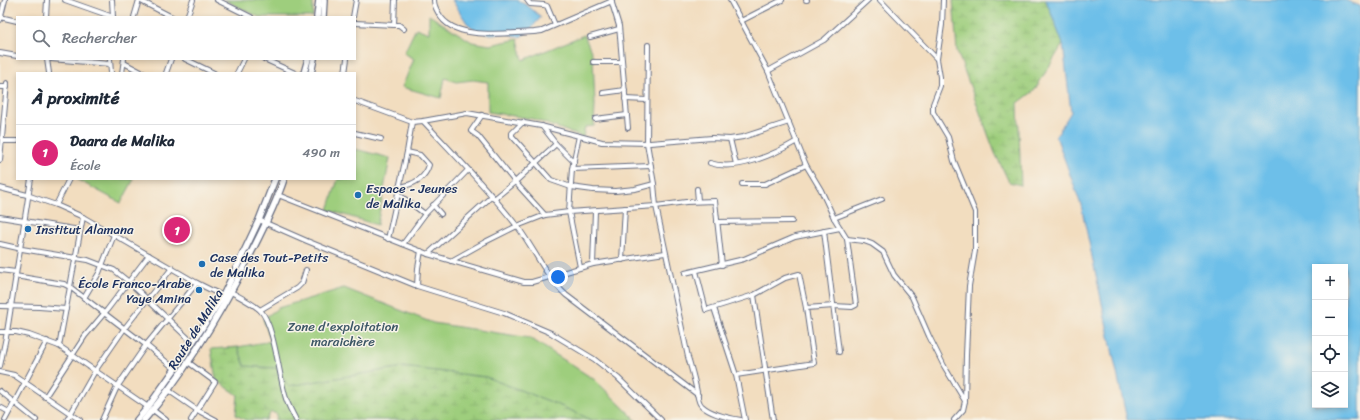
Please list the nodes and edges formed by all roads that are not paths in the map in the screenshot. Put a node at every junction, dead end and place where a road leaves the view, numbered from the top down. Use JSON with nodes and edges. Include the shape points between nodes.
{"nodes":[{"id":1,"x":5,"y":0,"type":"edge"},
{"id":2,"x":47,"y":0,"type":"edge"},
{"id":3,"x":65,"y":0,"type":"edge"},
{"id":4,"x":112,"y":0,"type":"edge"},
{"id":5,"x":139,"y":0,"type":"edge"},
{"id":6,"x":193,"y":0,"type":"edge"},
{"id":7,"x":217,"y":0,"type":"edge"},
{"id":8,"x":319,"y":0,"type":"edge"},
{"id":9,"x":324,"y":0,"type":"edge"},
{"id":10,"x":356,"y":0,"type":"edge"},
{"id":11,"x":395,"y":0,"type":"edge"},
{"id":12,"x":434,"y":0,"type":"edge"},
{"id":13,"x":527,"y":0,"type":"edge"},
{"id":14,"x":612,"y":0,"type":"edge"},
{"id":15,"x":730,"y":0,"type":"edge"},
{"id":16,"x":782,"y":0,"type":"edge"},
{"id":17,"x":880,"y":0,"type":"edge"},
{"id":18,"x":943,"y":0,"type":"edge"},
{"id":19,"x":865,"y":1,"type":"edge"},
{"id":20,"x":46,"y":16,"type":"edge"},
{"id":21,"x":110,"y":16,"type":"edge"},
{"id":22,"x":113,"y":16,"type":"edge"},
{"id":23,"x":134,"y":16,"type":"edge"},
{"id":24,"x":170,"y":16,"type":"edge"},
{"id":25,"x":187,"y":16,"type":"edge"},
{"id":26,"x":250,"y":16,"type":"edge"},
{"id":27,"x":317,"y":16,"type":"edge"},
{"id":28,"x":323,"y":16,"type":"edge"},
{"id":29,"x":353,"y":16,"type":"edge"},
{"id":30,"x":0,"y":18,"type":"edge"},
{"id":31,"x":16,"y":21,"type":"edge"},
{"id":32,"x":741,"y":21,"type":"junction"},
{"id":33,"x":356,"y":23,"type":"edge"},
{"id":34,"x":394,"y":25,"type":"junction"},
{"id":35,"x":555,"y":25,"type":"junction"},
{"id":36,"x":619,"y":28,"type":"junction"},
{"id":37,"x":404,"y":29,"type":"dead end"},
{"id":38,"x":590,"y":37,"type":"dead end"},
{"id":39,"x":648,"y":45,"type":"dead end"},
{"id":40,"x":0,"y":53,"type":"edge"},
{"id":41,"x":16,"y":56,"type":"edge"},
{"id":42,"x":937,"y":59,"type":"junction"},
{"id":43,"x":47,"y":60,"type":"edge"},
{"id":44,"x":76,"y":60,"type":"edge"},
{"id":45,"x":110,"y":60,"type":"edge"},
{"id":46,"x":171,"y":60,"type":"edge"},
{"id":47,"x":187,"y":60,"type":"edge"},
{"id":48,"x":244,"y":60,"type":"edge"},
{"id":49,"x":266,"y":60,"type":"edge"},
{"id":50,"x":308,"y":60,"type":"edge"},
{"id":51,"x":314,"y":60,"type":"edge"},
{"id":52,"x":347,"y":60,"type":"edge"},
{"id":53,"x":124,"y":61,"type":"edge"},
{"id":54,"x":593,"y":62,"type":"dead end"},
{"id":55,"x":622,"y":62,"type":"junction"},
{"id":56,"x":110,"y":64,"type":"junction"},
{"id":57,"x":49,"y":72,"type":"edge"},
{"id":58,"x":111,"y":72,"type":"edge"},
{"id":59,"x":122,"y":72,"type":"edge"},
{"id":60,"x":141,"y":72,"type":"edge"},
{"id":61,"x":166,"y":72,"type":"edge"},
{"id":62,"x":212,"y":72,"type":"edge"},
{"id":63,"x":238,"y":72,"type":"edge"},
{"id":64,"x":293,"y":72,"type":"edge"},
{"id":65,"x":304,"y":72,"type":"edge"},
{"id":66,"x":311,"y":72,"type":"edge"},
{"id":67,"x":345,"y":72,"type":"edge"},
{"id":68,"x":768,"y":72,"type":"junction"},
{"id":69,"x":0,"y":87,"type":"edge"},
{"id":70,"x":625,"y":90,"type":"junction"},
{"id":71,"x":602,"y":93,"type":"dead end"},
{"id":72,"x":626,"y":99,"type":"junction"},
{"id":73,"x":647,"y":100,"type":"junction"},
{"id":74,"x":356,"y":101,"type":"edge"},
{"id":75,"x":482,"y":115,"type":"junction"},
{"id":76,"x":627,"y":115,"type":"junction"},
{"id":77,"x":595,"y":119,"type":"dead end"},
{"id":78,"x":423,"y":121,"type":"junction"},
{"id":79,"x":412,"y":122,"type":"junction"},
{"id":80,"x":523,"y":122,"type":"junction"},
{"id":81,"x":789,"y":122,"type":"junction"},
{"id":82,"x":541,"y":126,"type":"junction"},
{"id":83,"x":628,"y":128,"type":"dead end"},
{"id":84,"x":356,"y":133,"type":"edge"},
{"id":85,"x":579,"y":136,"type":"junction"},
{"id":86,"x":382,"y":139,"type":"dead end"},
{"id":87,"x":730,"y":139,"type":"junction"},
{"id":88,"x":2,"y":141,"type":"junction"},
{"id":89,"x":16,"y":141,"type":"edge"},
{"id":90,"x":797,"y":141,"type":"junction"},
{"id":91,"x":647,"y":143,"type":"junction"},
{"id":92,"x":556,"y":144,"type":"junction"},
{"id":93,"x":407,"y":152,"type":"junction"},
{"id":94,"x":1,"y":155,"type":"edge"},
{"id":95,"x":0,"y":160,"type":"edge"},
{"id":96,"x":536,"y":162,"type":"junction"},
{"id":97,"x":574,"y":162,"type":"junction"},
{"id":98,"x":710,"y":163,"type":"dead end"},
{"id":99,"x":736,"y":164,"type":"junction"},
{"id":100,"x":806,"y":165,"type":"junction"},
{"id":101,"x":651,"y":166,"type":"junction"},
{"id":102,"x":572,"y":169,"type":"junction"},
{"id":103,"x":468,"y":170,"type":"junction"},
{"id":104,"x":31,"y":180,"type":"edge"},
{"id":105,"x":67,"y":180,"type":"edge"},
{"id":106,"x":275,"y":180,"type":"edge"},
{"id":107,"x":284,"y":180,"type":"edge"},
{"id":108,"x":515,"y":182,"type":"junction"},
{"id":109,"x":654,"y":184,"type":"junction"},
{"id":110,"x":742,"y":184,"type":"dead end"},
{"id":111,"x":399,"y":187,"type":"junction"},
{"id":112,"x":571,"y":187,"type":"junction"},
{"id":113,"x":0,"y":188,"type":"edge"},
{"id":114,"x":697,"y":189,"type":"dead end"},
{"id":115,"x":398,"y":194,"type":"junction"},
{"id":116,"x":28,"y":195,"type":"junction"},
{"id":117,"x":278,"y":195,"type":"junction"},
{"id":118,"x":493,"y":197,"type":"junction"},
{"id":119,"x":882,"y":199,"type":"dead end"},
{"id":120,"x":698,"y":201,"type":"junction"},
{"id":121,"x":56,"y":205,"type":"junction"},
{"id":122,"x":433,"y":205,"type":"junction"},
{"id":123,"x":656,"y":206,"type":"junction"},
{"id":124,"x":625,"y":208,"type":"junction"},
{"id":125,"x":595,"y":210,"type":"junction"},
{"id":126,"x":569,"y":212,"type":"junction"},
{"id":127,"x":425,"y":214,"type":"junction"},
{"id":128,"x":441,"y":214,"type":"dead end"},
{"id":129,"x":544,"y":215,"type":"junction"},
{"id":130,"x":0,"y":217,"type":"edge"},
{"id":131,"x":83,"y":217,"type":"junction"},
{"id":132,"x":834,"y":218,"type":"junction"},
{"id":133,"x":259,"y":220,"type":"junction"},
{"id":134,"x":792,"y":221,"type":"dead end"},
{"id":135,"x":23,"y":222,"type":"junction"},
{"id":136,"x":717,"y":222,"type":"junction"},
{"id":137,"x":266,"y":224,"type":"junction"},
{"id":138,"x":517,"y":226,"type":"junction"},
{"id":139,"x":840,"y":228,"type":"junction"},
{"id":140,"x":80,"y":230,"type":"junction"},
{"id":141,"x":824,"y":231,"type":"junction"},
{"id":142,"x":114,"y":235,"type":"junction"},
{"id":143,"x":388,"y":239,"type":"junction"},
{"id":144,"x":847,"y":239,"type":"junction"},
{"id":145,"x":0,"y":244,"type":"edge"},
{"id":146,"x":403,"y":244,"type":"junction"},
{"id":147,"x":20,"y":249,"type":"junction"},
{"id":148,"x":421,"y":251,"type":"junction"},
{"id":149,"x":665,"y":253,"type":"junction"},
{"id":150,"x":428,"y":254,"type":"junction"},
{"id":151,"x":149,"y":255,"type":"junction"},
{"id":152,"x":75,"y":257,"type":"junction"},
{"id":153,"x":622,"y":260,"type":"junction"},
{"id":154,"x":450,"y":261,"type":"junction"},
{"id":155,"x":593,"y":264,"type":"junction"},
{"id":156,"x":103,"y":265,"type":"junction"},
{"id":157,"x":722,"y":265,"type":"junction"},
{"id":158,"x":580,"y":267,"type":"junction"},
{"id":159,"x":172,"y":268,"type":"junction"},
{"id":160,"x":0,"y":270,"type":"edge"},
{"id":161,"x":306,"y":270,"type":"dead end"},
{"id":162,"x":696,"y":271,"type":"junction"},
{"id":163,"x":685,"y":273,"type":"dead end"},
{"id":164,"x":16,"y":274,"type":"junction"},
{"id":165,"x":550,"y":277,"type":"junction"},
{"id":166,"x":129,"y":282,"type":"junction"},
{"id":167,"x":197,"y":282,"type":"junction"},
{"id":168,"x":417,"y":286,"type":"junction"},
{"id":169,"x":70,"y":287,"type":"junction"},
{"id":170,"x":231,"y":292,"type":"junction"},
{"id":171,"x":754,"y":295,"type":"junction"},
{"id":172,"x":223,"y":296,"type":"junction"},
{"id":173,"x":84,"y":298,"type":"junction"},
{"id":174,"x":148,"y":299,"type":"junction"},
{"id":175,"x":0,"y":306,"type":"edge"},
{"id":176,"x":834,"y":306,"type":"junction"},
{"id":177,"x":11,"y":307,"type":"junction"},
{"id":178,"x":714,"y":308,"type":"junction"},
{"id":179,"x":806,"y":308,"type":"junction"},
{"id":180,"x":66,"y":309,"type":"junction"},
{"id":181,"x":260,"y":310,"type":"junction"},
{"id":182,"x":104,"y":314,"type":"junction"},
{"id":183,"x":167,"y":319,"type":"junction"},
{"id":184,"x":124,"y":329,"type":"junction"},
{"id":185,"x":0,"y":332,"type":"edge"},
{"id":186,"x":7,"y":332,"type":"junction"},
{"id":187,"x":47,"y":341,"type":"junction"},
{"id":188,"x":192,"y":342,"type":"junction"},
{"id":189,"x":146,"y":345,"type":"junction"},
{"id":190,"x":58,"y":346,"type":"junction"},
{"id":191,"x":839,"y":352,"type":"dead end"},
{"id":192,"x":72,"y":355,"type":"junction"},
{"id":193,"x":188,"y":362,"type":"junction"},
{"id":194,"x":0,"y":366,"type":"edge"},
{"id":195,"x":175,"y":369,"type":"junction"},
{"id":196,"x":95,"y":371,"type":"junction"},
{"id":197,"x":765,"y":371,"type":"junction"},
{"id":198,"x":0,"y":372,"type":"edge"},
{"id":199,"x":736,"y":375,"type":"junction"},
{"id":200,"x":24,"y":383,"type":"junction"},
{"id":201,"x":117,"y":387,"type":"junction"},
{"id":202,"x":168,"y":390,"type":"junction"},
{"id":203,"x":0,"y":391,"type":"edge"},
{"id":204,"x":698,"y":395,"type":"junction"},
{"id":205,"x":45,"y":397,"type":"junction"},
{"id":206,"x":965,"y":401,"type":"junction"},
{"id":207,"x":14,"y":402,"type":"junction"},
{"id":208,"x":0,"y":408,"type":"edge"},
{"id":209,"x":150,"y":409,"type":"junction"},
{"id":210,"x":197,"y":410,"type":"junction"},
{"id":211,"x":9,"y":412,"type":"junction"},
{"id":212,"x":71,"y":414,"type":"junction"},
{"id":213,"x":5,"y":420,"type":"edge"},
{"id":214,"x":36,"y":420,"type":"edge"},
{"id":215,"x":67,"y":420,"type":"edge"},
{"id":216,"x":80,"y":420,"type":"edge"},
{"id":217,"x":102,"y":420,"type":"edge"},
{"id":218,"x":137,"y":420,"type":"edge"},
{"id":219,"x":144,"y":420,"type":"edge"},
{"id":220,"x":166,"y":420,"type":"edge"},
{"id":221,"x":191,"y":420,"type":"edge"},
{"id":222,"x":216,"y":420,"type":"edge"},
{"id":223,"x":296,"y":420,"type":"edge"},
{"id":224,"x":661,"y":420,"type":"edge"},
{"id":225,"x":741,"y":420,"type":"edge"},
{"id":226,"x":746,"y":420,"type":"edge"},
{"id":227,"x":773,"y":420,"type":"edge"},
{"id":228,"x":954,"y":420,"type":"edge"}],
"edges":[{"from":1,"to":30,"type":"street"},
{"from":2,"to":20,"type":"street"},
{"from":3,"to":21,"type":"street"},
{"from":4,"to":22,"type":"street"},
{"from":5,"to":23,"type":"street"},
{"from":5,"to":24,"type":"street"},
{"from":6,"to":25,"type":"street"},
{"from":7,"to":26,"type":"street"},
{"from":8,"to":27,"type":"main road"},
{"from":9,"to":28,"type":"main road"},
{"from":10,"to":29,"type":"street"},
{"from":11,"to":34,"type":"street"},
{"from":12,"to":35,"type":"street","via":[[443,21],[457,29],[478,33],[534,32]]},
{"from":13,"to":35,"type":"street","via":[[530,4],[547,6]]},
{"from":14,"to":35,"type":"street"},
{"from":14,"to":36,"type":"street"},
{"from":15,"to":32,"type":"street"},
{"from":16,"to":32,"type":"street"},
{"from":17,"to":42,"type":"street"},
{"from":18,"to":42,"type":"street"},
{"from":19,"to":68,"type":"street","via":[[824,40]]},
{"from":30,"to":31,"type":"street"},
{"from":32,"to":68,"type":"street"},
{"from":33,"to":34,"type":"street"},
{"from":34,"to":37,"type":"street"},
{"from":36,"to":38,"type":"street"},
{"from":36,"to":55,"type":"street"},
{"from":39,"to":73,"type":"street"},
{"from":40,"to":41,"type":"street"},
{"from":42,"to":206,"type":"street","via":[[940,86],[933,104],[933,112],[948,138],[954,161],[975,212],[975,251],[969,286]]},
{"from":43,"to":57,"type":"street"},
{"from":44,"to":56,"type":"street"},
{"from":45,"to":56,"type":"street"},
{"from":46,"to":61,"type":"street"},
{"from":47,"to":62,"type":"street"},
{"from":48,"to":63,"type":"street"},
{"from":49,"to":64,"type":"street"},
{"from":50,"to":65,"type":"main road"},
{"from":51,"to":66,"type":"main road"},
{"from":52,"to":67,"type":"street"},
{"from":53,"to":59,"type":"street"},
{"from":53,"to":60,"type":"street"},
{"from":54,"to":55,"type":"street"},
{"from":55,"to":70,"type":"street"},
{"from":56,"to":58,"type":"street"},
{"from":68,"to":81,"type":"street"},
{"from":69,"to":88,"type":"street","via":[[7,85]]},
{"from":70,"to":71,"type":"street"},
{"from":70,"to":72,"type":"street"},
{"from":72,"to":73,"type":"street"},
{"from":72,"to":76,"type":"street"},
{"from":73,"to":91,"type":"street"},
{"from":74,"to":79,"type":"street"},
{"from":75,"to":78,"type":"street","via":[[467,113]]},
{"from":75,"to":80,"type":"street"},
{"from":75,"to":108,"type":"street","via":[[471,131]]},
{"from":76,"to":77,"type":"street"},
{"from":76,"to":83,"type":"street"},
{"from":78,"to":79,"type":"street"},
{"from":78,"to":103,"type":"street"},
{"from":79,"to":93,"type":"street"},
{"from":80,"to":82,"type":"street"},
{"from":80,"to":96,"type":"street","via":[[512,136]]},
{"from":81,"to":87,"type":"street"},
{"from":81,"to":90,"type":"street"},
{"from":82,"to":85,"type":"street"},
{"from":82,"to":92,"type":"street"},
{"from":84,"to":86,"type":"street"},
{"from":85,"to":91,"type":"street","via":[[602,142]]},
{"from":85,"to":97,"type":"street"},
{"from":87,"to":91,"type":"street"},
{"from":87,"to":99,"type":"street"},
{"from":88,"to":89,"type":"street"},
{"from":88,"to":94,"type":"street"},
{"from":90,"to":99,"type":"street","via":[[769,156]]},
{"from":90,"to":100,"type":"street"},
{"from":91,"to":101,"type":"street"},
{"from":92,"to":96,"type":"street"},
{"from":92,"to":97,"type":"street"},
{"from":93,"to":111,"type":"street"},
{"from":93,"to":111,"type":"street","via":[[420,156],[429,165],[428,170],[410,186]]},
{"from":94,"to":95,"type":"street"},
{"from":96,"to":108,"type":"street"},
{"from":96,"to":112,"type":"street","via":[[551,180]]},
{"from":97,"to":102,"type":"street"},
{"from":98,"to":99,"type":"street"},
{"from":100,"to":110,"type":"street","via":[[765,184]]},
{"from":100,"to":132,"type":"street"},
{"from":101,"to":102,"type":"street"},
{"from":101,"to":109,"type":"street"},
{"from":102,"to":112,"type":"street"},
{"from":103,"to":118,"type":"street"},
{"from":103,"to":122,"type":"street"},
{"from":104,"to":116,"type":"street"},
{"from":105,"to":121,"type":"street"},
{"from":106,"to":133,"type":"main road","name":"Route de Malika"},
{"from":107,"to":117,"type":"main road","name":"Route de Malika"},
{"from":108,"to":118,"type":"street"},
{"from":108,"to":129,"type":"street"},
{"from":109,"to":112,"type":"street","via":[[615,191]]},
{"from":109,"to":123,"type":"street"},
{"from":111,"to":115,"type":"street"},
{"from":112,"to":126,"type":"street"},
{"from":113,"to":116,"type":"street"},
{"from":114,"to":120,"type":"street"},
{"from":115,"to":127,"type":"street"},
{"from":115,"to":143,"type":"street"},
{"from":116,"to":121,"type":"street"},
{"from":116,"to":135,"type":"street"},
{"from":117,"to":137,"type":"main road","name":"Route de Malika"},
{"from":117,"to":143,"type":"street"},
{"from":118,"to":138,"type":"street"},
{"from":118,"to":150,"type":"street"},
{"from":119,"to":132,"type":"street"},
{"from":120,"to":123,"type":"street"},
{"from":120,"to":136,"type":"street","via":[[715,202]]},
{"from":121,"to":131,"type":"street"},
{"from":122,"to":127,"type":"street"},
{"from":122,"to":128,"type":"street"},
{"from":123,"to":124,"type":"street"},
{"from":123,"to":149,"type":"street"},
{"from":124,"to":125,"type":"street"},
{"from":124,"to":153,"type":"street"},
{"from":125,"to":126,"type":"street"},
{"from":125,"to":155,"type":"street"},
{"from":126,"to":129,"type":"street"},
{"from":126,"to":158,"type":"street"},
{"from":127,"to":146,"type":"street"},
{"from":129,"to":138,"type":"street"},
{"from":130,"to":135,"type":"street"},
{"from":131,"to":140,"type":"street"},
{"from":131,"to":142,"type":"street"},
{"from":132,"to":139,"type":"street"},
{"from":133,"to":137,"type":"street"},
{"from":133,"to":172,"type":"main road","name":"Route de Malika"},
{"from":134,"to":136,"type":"street"},
{"from":135,"to":140,"type":"street"},
{"from":135,"to":147,"type":"street"},
{"from":136,"to":157,"type":"street"},
{"from":137,"to":168,"type":"street"},
{"from":137,"to":170,"type":"main road","name":"Route de Malika"},
{"from":138,"to":154,"type":"street"},
{"from":138,"to":165,"type":"street"},
{"from":139,"to":141,"type":"street"},
{"from":139,"to":144,"type":"street"},
{"from":140,"to":152,"type":"street"},
{"from":141,"to":157,"type":"street","via":[[795,237],[754,255]]},
{"from":141,"to":176,"type":"street"},
{"from":142,"to":151,"type":"street"},
{"from":142,"to":156,"type":"street"},
{"from":143,"to":146,"type":"street"},
{"from":144,"to":176,"type":"street","via":[[856,305]]},
{"from":144,"to":206,"type":"street","via":[[864,241],[883,252],[894,275],[912,297],[944,366]]},
{"from":145,"to":147,"type":"street"},
{"from":146,"to":148,"type":"street"},
{"from":147,"to":152,"type":"street"},
{"from":147,"to":164,"type":"street"},
{"from":148,"to":150,"type":"street"},
{"from":148,"to":168,"type":"street"},
{"from":149,"to":153,"type":"street"},
{"from":149,"to":204,"type":"street"},
{"from":150,"to":154,"type":"street"},
{"from":151,"to":159,"type":"street"},
{"from":151,"to":166,"type":"street"},
{"from":152,"to":156,"type":"street"},
{"from":152,"to":169,"type":"street"},
{"from":153,"to":155,"type":"street"},
{"from":154,"to":165,"type":"street","via":[[524,282]]},
{"from":155,"to":158,"type":"street"},
{"from":156,"to":166,"type":"street"},
{"from":156,"to":173,"type":"street"},
{"from":157,"to":162,"type":"street"},
{"from":158,"to":165,"type":"street"},
{"from":159,"to":167,"type":"street"},
{"from":159,"to":174,"type":"street"},
{"from":160,"to":164,"type":"street"},
{"from":161,"to":181,"type":"street","via":[[302,283],[297,288]]},
{"from":162,"to":163,"type":"street"},
{"from":162,"to":178,"type":"street","via":[[706,310]]},
{"from":164,"to":169,"type":"street"},
{"from":164,"to":177,"type":"street"},
{"from":165,"to":204,"type":"street","via":[[566,295]]},
{"from":166,"to":174,"type":"street"},
{"from":166,"to":182,"type":"street"},
{"from":167,"to":172,"type":"street"},
{"from":167,"to":183,"type":"street"},
{"from":168,"to":224,"type":"street","via":[[504,313],[551,333],[594,359],[618,378]]},
{"from":169,"to":173,"type":"street"},
{"from":169,"to":180,"type":"street"},
{"from":170,"to":181,"type":"street"},
{"from":170,"to":193,"type":"main road","name":"Route de Malika"},
{"from":171,"to":178,"type":"street"},
{"from":171,"to":179,"type":"street","via":[[785,278],[799,274]]},
{"from":171,"to":197,"type":"street"},
{"from":172,"to":188,"type":"main road","name":"Route de Malika"},
{"from":173,"to":182,"type":"street"},
{"from":174,"to":183,"type":"street"},
{"from":174,"to":184,"type":"street"},
{"from":175,"to":177,"type":"street"},
{"from":176,"to":179,"type":"street"},
{"from":176,"to":191,"type":"street"},
{"from":177,"to":180,"type":"street"},
{"from":177,"to":186,"type":"street"},
{"from":178,"to":199,"type":"street"},
{"from":179,"to":197,"type":"street","via":[[814,363]]},
{"from":180,"to":190,"type":"street"},
{"from":181,"to":223,"type":"street","via":[[273,338],[284,394]]},
{"from":182,"to":184,"type":"street"},
{"from":182,"to":192,"type":"street"},
{"from":183,"to":188,"type":"street"},
{"from":183,"to":189,"type":"street"},
{"from":184,"to":189,"type":"street"},
{"from":184,"to":196,"type":"street"},
{"from":185,"to":186,"type":"street"},
{"from":186,"to":187,"type":"street"},
{"from":186,"to":194,"type":"street"},
{"from":187,"to":190,"type":"street"},
{"from":187,"to":200,"type":"street"},
{"from":188,"to":195,"type":"main road","name":"Route de Malika"},
{"from":189,"to":195,"type":"street"},
{"from":189,"to":201,"type":"street"},
{"from":190,"to":192,"type":"street"},
{"from":192,"to":196,"type":"street"},
{"from":192,"to":205,"type":"street"},
{"from":193,"to":202,"type":"main road","name":"Route de Malika"},
{"from":193,"to":210,"type":"street","via":[[215,382]]},
{"from":195,"to":209,"type":"main road","name":"Route de Malika"},
{"from":196,"to":201,"type":"street"},
{"from":196,"to":212,"type":"street"},
{"from":197,"to":199,"type":"street"},
{"from":197,"to":227,"type":"street"},
{"from":198,"to":200,"type":"street","via":[[14,375]]},
{"from":199,"to":226,"type":"street"},
{"from":200,"to":205,"type":"street"},
{"from":200,"to":207,"type":"street"},
{"from":201,"to":209,"type":"street"},
{"from":201,"to":217,"type":"street"},
{"from":202,"to":209,"type":"main road","name":"Route de Malika"},
{"from":202,"to":210,"type":"street"},
{"from":203,"to":207,"type":"street"},
{"from":204,"to":225,"type":"street","via":[[701,406],[724,417]]},
{"from":205,"to":212,"type":"street"},
{"from":206,"to":228,"type":"street","via":[[963,410]]},
{"from":207,"to":211,"type":"street"},
{"from":207,"to":214,"type":"street"},
{"from":208,"to":211,"type":"street"},
{"from":209,"to":218,"type":"main road","name":"Route de Malika"},
{"from":209,"to":219,"type":"main road","name":"Route de Malika"},
{"from":209,"to":220,"type":"street"},
{"from":210,"to":221,"type":"street"},
{"from":210,"to":222,"type":"street"},
{"from":211,"to":213,"type":"street"},
{"from":212,"to":215,"type":"street"},
{"from":212,"to":216,"type":"street"}]}
